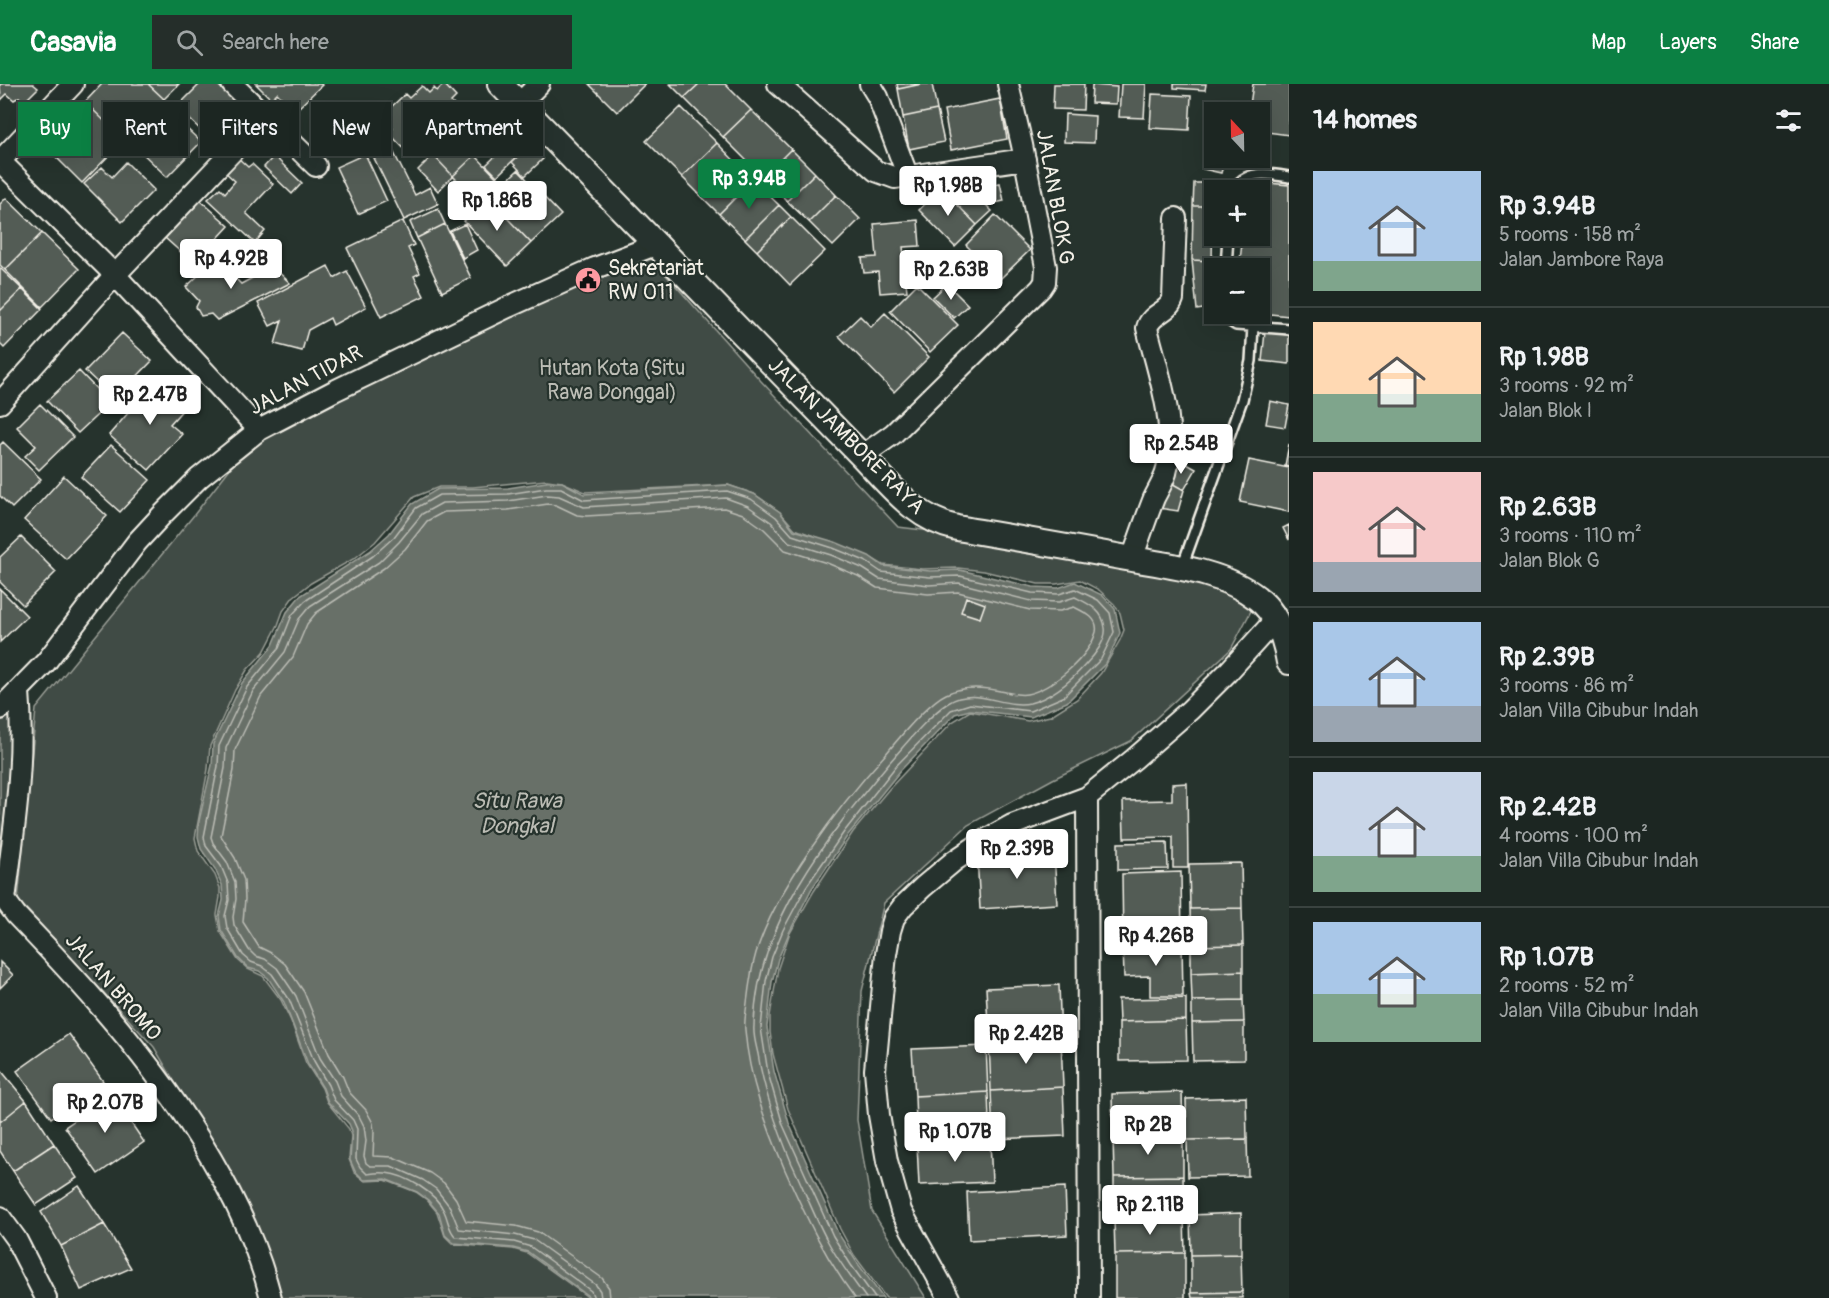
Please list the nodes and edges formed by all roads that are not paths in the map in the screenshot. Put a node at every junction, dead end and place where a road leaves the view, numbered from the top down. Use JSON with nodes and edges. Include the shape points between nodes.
{"nodes":[{"id":1,"x":73,"y":84,"type":"edge"},
{"id":2,"x":232,"y":84,"type":"edge"},
{"id":3,"x":500,"y":84,"type":"edge"},
{"id":4,"x":538,"y":84,"type":"edge"},
{"id":5,"x":778,"y":84,"type":"edge"},
{"id":6,"x":870,"y":84,"type":"edge"},
{"id":7,"x":1008,"y":84,"type":"edge"},
{"id":8,"x":251,"y":102,"type":"edge"},
{"id":9,"x":517,"y":102,"type":"edge"},
{"id":10,"x":521,"y":102,"type":"edge"},
{"id":11,"x":543,"y":128,"type":"edge"},
{"id":12,"x":299,"y":149,"type":"edge"},
{"id":13,"x":229,"y":156,"type":"edge"},
{"id":14,"x":1025,"y":159,"type":"junction"},
{"id":15,"x":0,"y":161,"type":"edge"},
{"id":16,"x":316,"y":166,"type":"dead end"},
{"id":17,"x":908,"y":177,"type":"junction"},
{"id":18,"x":1289,"y":177,"type":"edge"},
{"id":19,"x":1242,"y":180,"type":"edge"},
{"id":20,"x":1176,"y":218,"type":"dead end"},
{"id":21,"x":658,"y":244,"type":"junction"},
{"id":22,"x":115,"y":275,"type":"junction"},
{"id":23,"x":1234,"y":324,"type":"edge"},
{"id":24,"x":1253,"y":326,"type":"junction"},
{"id":25,"x":1289,"y":329,"type":"edge"},
{"id":26,"x":2,"y":396,"type":"edge"},
{"id":27,"x":259,"y":430,"type":"junction"},
{"id":28,"x":862,"y":456,"type":"junction"},
{"id":29,"x":1128,"y":558,"type":"junction"},
{"id":30,"x":1182,"y":567,"type":"junction"},
{"id":31,"x":1279,"y":618,"type":"junction"},
{"id":32,"x":1289,"y":662,"type":"edge"},
{"id":33,"x":18,"y":691,"type":"junction"},
{"id":34,"x":0,"y":709,"type":"edge"},
{"id":35,"x":1087,"y":797,"type":"junction"},
{"id":36,"x":2,"y":899,"type":"edge"},
{"id":37,"x":0,"y":1217,"type":"edge"},
{"id":38,"x":8,"y":1240,"type":"edge"},
{"id":39,"x":46,"y":1298,"type":"edge"},
{"id":40,"x":271,"y":1298,"type":"edge"},
{"id":41,"x":949,"y":1298,"type":"edge"},
{"id":42,"x":1089,"y":1298,"type":"edge"}],
"edges":[{"from":1,"to":15,"type":"street"},
{"from":2,"to":8,"type":"street"},
{"from":3,"to":9,"type":"street","name":"JALAN JAMBORE RAYA"},
{"from":4,"to":10,"type":"street"},
{"from":5,"to":17,"type":"street","via":[[876,171],[895,178]]},
{"from":6,"to":17,"type":"street"},
{"from":7,"to":14,"type":"street","name":"JALAN BLOK G"},
{"from":11,"to":21,"type":"street","name":"JALAN JAMBORE RAYA"},
{"from":12,"to":16,"type":"street"},
{"from":13,"to":22,"type":"street"},
{"from":14,"to":17,"type":"street"},
{"from":14,"to":28,"type":"street","name":"JALAN BLOK G","via":[[1046,267],[1045,282],[893,434]]},
{"from":15,"to":22,"type":"street"},
{"from":18,"to":19,"type":"lane","via":[[1265,174]]},
{"from":20,"to":29,"type":"street","via":[[1173,299],[1167,309],[1149,321],[1147,328],[1165,401],[1168,458],[1162,483]]},
{"from":21,"to":27,"type":"street","name":"JALAN TIDAR","via":[[508,307]]},
{"from":21,"to":28,"type":"street","name":"JALAN JAMBORE RAYA"},
{"from":22,"to":26,"type":"street"},
{"from":22,"to":27,"type":"street"},
{"from":23,"to":24,"type":"lane"},
{"from":24,"to":25,"type":"lane"},
{"from":24,"to":30,"type":"lane","via":[[1251,361],[1242,400]]},
{"from":27,"to":33,"type":"street","name":"JALAN TIDAR","via":[[162,514],[52,655]]},
{"from":28,"to":29,"type":"street","name":"JALAN JAMBORE RAYA","via":[[910,505],[942,525]]},
{"from":29,"to":30,"type":"street","name":"JALAN JAMBORE RAYA"},
{"from":30,"to":31,"type":"street","name":"JALAN JAMBORE RAYA","via":[[1248,592]]},
{"from":31,"to":32,"type":"street","name":"JALAN JAMBORE RAYA"},
{"from":31,"to":35,"type":"street","via":[[1173,726]]},
{"from":33,"to":34,"type":"street","name":"JALAN TIDAR"},
{"from":33,"to":36,"type":"street","name":"JALAN BROMO","via":[[18,798]]},
{"from":35,"to":41,"type":"street","via":[[1012,825],[984,840],[903,906],[890,931],[875,1070],[879,1115],[901,1210]]},
{"from":35,"to":42,"type":"street"},
{"from":36,"to":40,"type":"street","name":"JALAN BROMO","via":[[120,1027],[175,1100],[237,1207]]},
{"from":37,"to":38,"type":"street"},
{"from":38,"to":39,"type":"street"}]}
